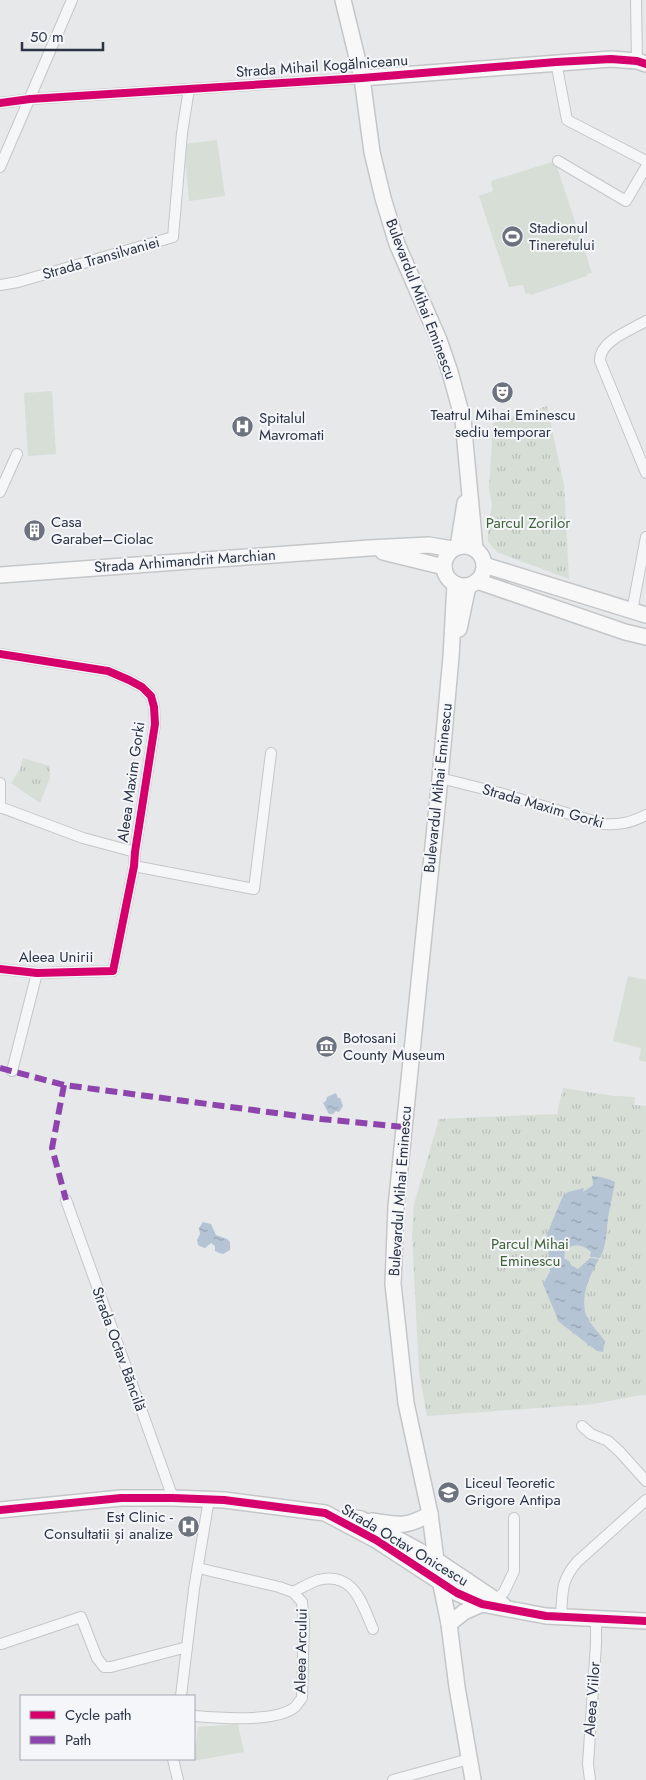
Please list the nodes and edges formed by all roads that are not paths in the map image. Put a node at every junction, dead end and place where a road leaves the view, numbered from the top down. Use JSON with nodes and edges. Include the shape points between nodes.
{"nodes":[{"id":1,"x":72,"y":0,"type":"edge"},
{"id":2,"x":343,"y":0,"type":"edge"},
{"id":3,"x":636,"y":0,"type":"edge"},
{"id":4,"x":556,"y":62,"type":"junction"},
{"id":5,"x":642,"y":62,"type":"edge"},
{"id":6,"x":362,"y":78,"type":"junction"},
{"id":7,"x":189,"y":89,"type":"junction"},
{"id":8,"x":30,"y":99,"type":"junction"},
{"id":9,"x":0,"y":104,"type":"edge"},
{"id":10,"x":558,"y":161,"type":"dead end"},
{"id":11,"x":646,"y":161,"type":"edge"},
{"id":12,"x":0,"y":167,"type":"edge"},
{"id":13,"x":646,"y":167,"type":"edge"},
{"id":14,"x":0,"y":285,"type":"edge"},
{"id":15,"x":646,"y":321,"type":"edge"},
{"id":16,"x":17,"y":454,"type":"dead end"},
{"id":17,"x":646,"y":473,"type":"edge"},
{"id":18,"x":469,"y":482,"type":"junction"},
{"id":19,"x":0,"y":492,"type":"edge"},
{"id":20,"x":646,"y":536,"type":"edge"},
{"id":21,"x":369,"y":548,"type":"junction"},
{"id":22,"x":455,"y":548,"type":"junction"},
{"id":23,"x":475,"y":549,"type":"junction"},
{"id":24,"x":484,"y":565,"type":"junction"},
{"id":25,"x":444,"y":567,"type":"junction"},
{"id":26,"x":0,"y":575,"type":"edge"},
{"id":27,"x":467,"y":584,"type":"junction"},
{"id":28,"x":639,"y":613,"type":"edge"},
{"id":29,"x":646,"y":637,"type":"edge"},
{"id":30,"x":0,"y":654,"type":"edge"},
{"id":31,"x":271,"y":753,"type":"dead end"},
{"id":32,"x":440,"y":778,"type":"junction"},
{"id":33,"x":0,"y":783,"type":"edge"},
{"id":34,"x":0,"y":808,"type":"edge"},
{"id":35,"x":646,"y":815,"type":"edge"},
{"id":36,"x":135,"y":852,"type":"junction"},
{"id":37,"x":134,"y":866,"type":"junction"},
{"id":38,"x":0,"y":969,"type":"edge"},
{"id":39,"x":113,"y":971,"type":"joint"},
{"id":40,"x":37,"y":973,"type":"junction"},
{"id":41,"x":12,"y":1071,"type":"dead end"},
{"id":42,"x":66,"y":1200,"type":"dead end"},
{"id":43,"x":582,"y":1426,"type":"dead end"},
{"id":44,"x":646,"y":1481,"type":"edge"},
{"id":45,"x":173,"y":1498,"type":"junction"},
{"id":46,"x":209,"y":1499,"type":"junction"},
{"id":47,"x":646,"y":1500,"type":"edge"},
{"id":48,"x":0,"y":1510,"type":"edge"},
{"id":49,"x":325,"y":1513,"type":"junction"},
{"id":50,"x":430,"y":1514,"type":"junction"},
{"id":51,"x":514,"y":1518,"type":"dead end"},
{"id":52,"x":360,"y":1520,"type":"junction"},
{"id":53,"x":436,"y":1560,"type":"junction"},
{"id":54,"x":198,"y":1568,"type":"junction"},
{"id":55,"x":440,"y":1584,"type":"junction"},
{"id":56,"x":293,"y":1592,"type":"junction"},
{"id":57,"x":489,"y":1603,"type":"junction"},
{"id":58,"x":561,"y":1616,"type":"junction"},
{"id":59,"x":596,"y":1618,"type":"junction"},
{"id":60,"x":646,"y":1621,"type":"edge"},
{"id":61,"x":449,"y":1624,"type":"junction"},
{"id":62,"x":373,"y":1629,"type":"dead end"},
{"id":63,"x":1,"y":1644,"type":"dead end"},
{"id":64,"x":188,"y":1647,"type":"junction"},
{"id":65,"x":181,"y":1695,"type":"edge"},
{"id":66,"x":195,"y":1716,"type":"edge"},
{"id":67,"x":469,"y":1759,"type":"junction"},
{"id":68,"x":173,"y":1760,"type":"edge"},
{"id":69,"x":178,"y":1780,"type":"edge"},
{"id":70,"x":393,"y":1780,"type":"edge"},
{"id":71,"x":473,"y":1780,"type":"edge"},
{"id":72,"x":590,"y":1780,"type":"edge"}],
"edges":[{"from":1,"to":8,"type":"street"},
{"from":2,"to":6,"type":"main road","name":"Bulevardul Mihai Eminescu"},
{"from":3,"to":5,"type":"street"},
{"from":4,"to":5,"type":"main road","name":"Strada Mihail Kogălniceanu","via":[[611,59]]},
{"from":4,"to":6,"type":"main road","name":"Strada Mihail Kogălniceanu"},
{"from":4,"to":11,"type":"street","via":[[567,120]]},
{"from":6,"to":7,"type":"street","name":"Strada Mihail Kogălniceanu"},
{"from":6,"to":18,"type":"main road","name":"Bulevardul Mihai Eminescu","via":[[372,152],[383,198],[397,244],[442,348],[463,420]]},
{"from":7,"to":8,"type":"street","name":"Strada Mihail Kogălniceanu"},
{"from":7,"to":14,"type":"street","name":"Strada Transilvaniei","via":[[182,133],[174,238]]},
{"from":8,"to":9,"type":"street","name":"Strada Mihail Kogălniceanu"},
{"from":8,"to":12,"type":"street"},
{"from":10,"to":13,"type":"street","via":[[626,201]]},
{"from":15,"to":17,"type":"street","via":[[606,344],[600,354]]},
{"from":16,"to":19,"type":"street"},
{"from":18,"to":22,"type":"main road","name":"Bulevardul Mihai Eminescu"},
{"from":18,"to":23,"type":"main road","name":"Bulevardul Mihai Eminescu"},
{"from":20,"to":28,"type":"street"},
{"from":21,"to":22,"type":"main road","name":"Strada Arhimandrit Marchian","via":[[429,545]]},
{"from":21,"to":25,"type":"main road","name":"Strada Arhimandrit Marchian"},
{"from":21,"to":26,"type":"main road","name":"Strada Arhimandrit Marchian"},
{"from":22,"to":23,"type":"main road"},
{"from":22,"to":25,"type":"main road","via":[[447,555]]},
{"from":23,"to":24,"type":"main road"},
{"from":24,"to":27,"type":"main road","via":[[483,571]]},
{"from":24,"to":28,"type":"main road"},
{"from":25,"to":27,"type":"main road","via":[[448,578]]},
{"from":27,"to":29,"type":"main road"},
{"from":27,"to":32,"type":"main road","name":"Bulevardul Mihai Eminescu","via":[[451,657]]},
{"from":30,"to":36,"type":"street","name":"Aleea Maxim Gorki","via":[[108,671],[142,687],[151,696],[155,724]]},
{"from":31,"to":37,"type":"street","via":[[254,889]]},
{"from":32,"to":35,"type":"street","name":"Strada Maxim Gorki","via":[[603,824],[618,825]]},
{"from":32,"to":50,"type":"main road","name":"Bulevardul Mihai Eminescu","via":[[403,1127],[393,1284],[406,1403]]},
{"from":33,"to":34,"type":"street"},
{"from":34,"to":36,"type":"street","via":[[83,838]]},
{"from":36,"to":37,"type":"street","name":"Aleea Maxim Gorki"},
{"from":37,"to":39,"type":"street","name":"Aleea Maxim Gorki"},
{"from":38,"to":40,"type":"street","name":"Aleea Unirii"},
{"from":39,"to":40,"type":"street","name":"Aleea Unirii"},
{"from":40,"to":41,"type":"street"},
{"from":42,"to":45,"type":"street","name":"Strada Octav Băncilă"},
{"from":43,"to":44,"type":"street","via":[[590,1434],[608,1441]]},
{"from":45,"to":46,"type":"main road","name":"Strada Octav Onicescu"},
{"from":45,"to":48,"type":"main road","name":"Strada Octav Onicescu","via":[[121,1498]]},
{"from":46,"to":49,"type":"main road","name":"Strada Octav Onicescu"},
{"from":46,"to":54,"type":"street"},
{"from":47,"to":58,"type":"street","via":[[569,1572],[565,1579]]},
{"from":49,"to":52,"type":"main road"},
{"from":49,"to":55,"type":"main road","name":"Strada Octav Onicescu","via":[[376,1540]]},
{"from":50,"to":52,"type":"main road","via":[[407,1525]]},
{"from":50,"to":53,"type":"main road","name":"Bulevardul Mihai Eminescu"},
{"from":51,"to":57,"type":"street","via":[[514,1571],[504,1592]]},
{"from":52,"to":53,"type":"main road"},
{"from":53,"to":55,"type":"main road","name":"Bulevardul Mihai Eminescu"},
{"from":53,"to":57,"type":"main road","via":[[466,1579]]},
{"from":54,"to":56,"type":"street","name":"Aleea Arcului"},
{"from":54,"to":64,"type":"street"},
{"from":55,"to":57,"type":"main road","name":"Strada Octav Onicescu","via":[[457,1594]]},
{"from":55,"to":61,"type":"main road","name":"Bulevardul Mihai Eminescu"},
{"from":56,"to":62,"type":"street","via":[[318,1580],[344,1581],[357,1593]]},
{"from":56,"to":66,"type":"street","name":"Aleea Arcului","via":[[302,1602],[304,1623],[302,1698],[295,1707],[280,1714],[241,1719]]},
{"from":57,"to":58,"type":"main road","via":[[532,1614]]},
{"from":57,"to":61,"type":"main road","via":[[464,1612]]},
{"from":58,"to":59,"type":"main road"},
{"from":59,"to":60,"type":"main road"},
{"from":59,"to":72,"type":"street","name":"Aleea Viilor","via":[[588,1764]]},
{"from":61,"to":67,"type":"main road","name":"Bulevardul Mihai Eminescu"},
{"from":63,"to":64,"type":"street","via":[[81,1618],[104,1667]]},
{"from":64,"to":65,"type":"street"},
{"from":67,"to":70,"type":"street"},
{"from":67,"to":71,"type":"main road","name":"Bulevardul Mihai Eminescu"},
{"from":68,"to":69,"type":"street"}]}
